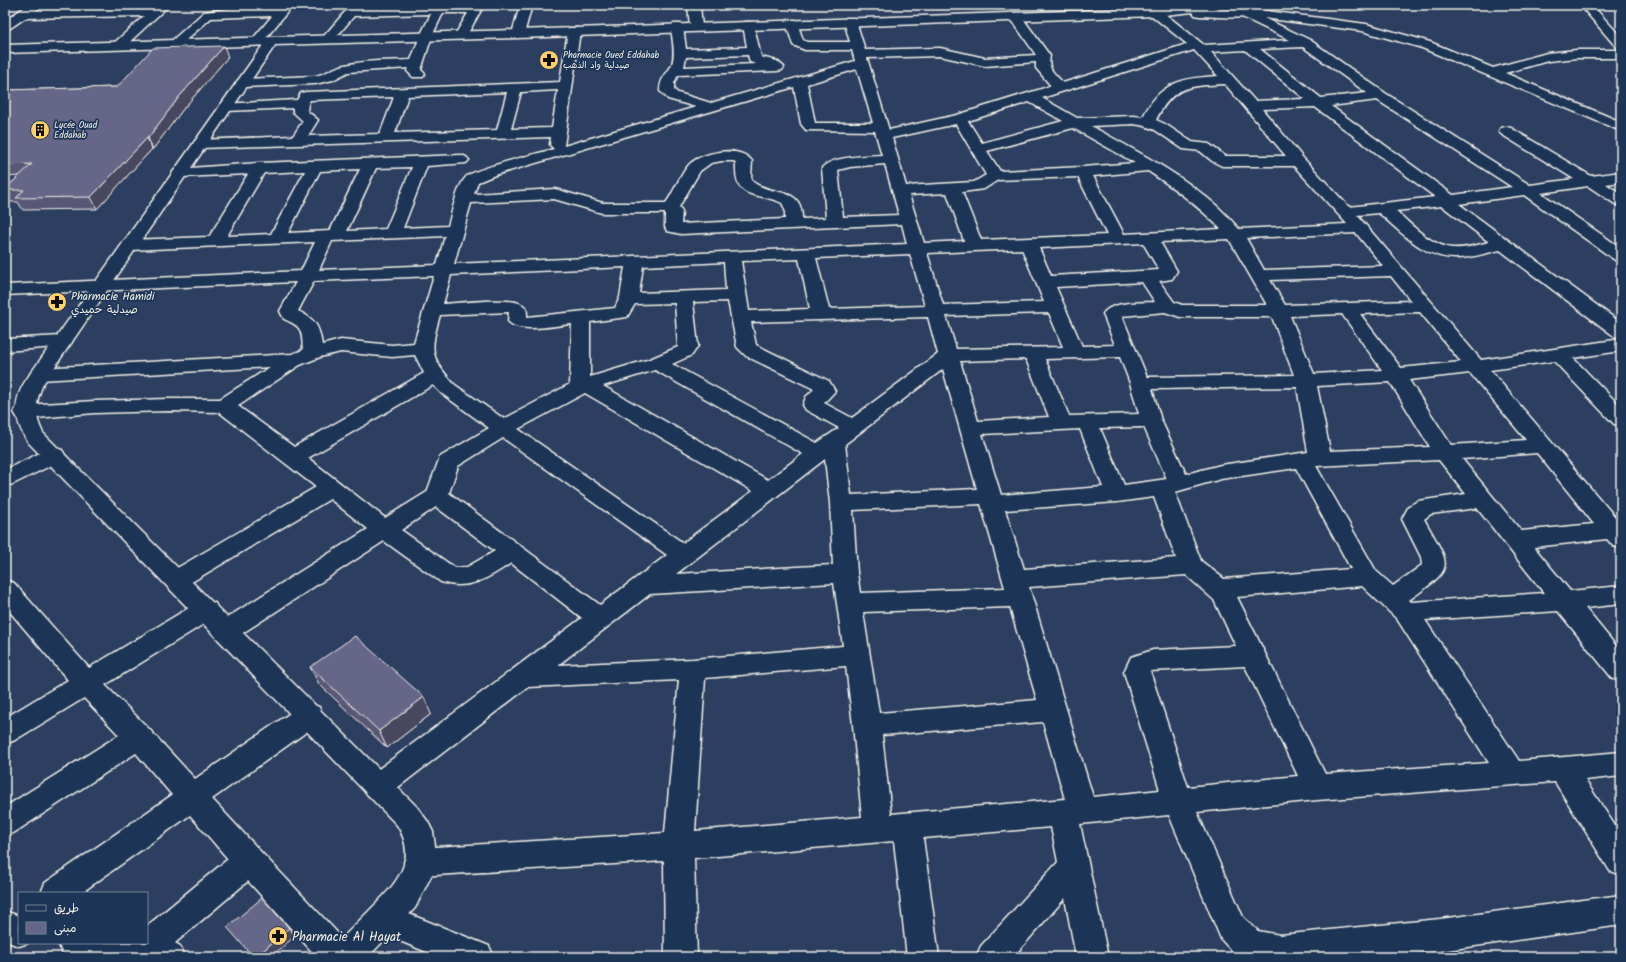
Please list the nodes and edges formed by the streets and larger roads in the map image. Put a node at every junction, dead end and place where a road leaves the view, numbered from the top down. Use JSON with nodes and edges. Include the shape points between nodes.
{"nodes":[{"id":1,"x":526,"y":5,"type":"edge"},
{"id":2,"x":694,"y":5,"type":"edge"},
{"id":3,"x":1217,"y":5,"type":"edge"},
{"id":4,"x":1586,"y":5,"type":"edge"},
{"id":5,"x":477,"y":7,"type":"edge"},
{"id":6,"x":354,"y":8,"type":"edge"},
{"id":7,"x":25,"y":9,"type":"edge"},
{"id":8,"x":160,"y":9,"type":"edge"},
{"id":9,"x":232,"y":9,"type":"edge"},
{"id":10,"x":284,"y":9,"type":"edge"},
{"id":11,"x":439,"y":10,"type":"junction"},
{"id":12,"x":1178,"y":11,"type":"junction"},
{"id":13,"x":1250,"y":11,"type":"edge"},
{"id":14,"x":1155,"y":12,"type":"junction"},
{"id":15,"x":1015,"y":16,"type":"junction"},
{"id":16,"x":850,"y":21,"type":"junction"},
{"id":17,"x":792,"y":23,"type":"junction"},
{"id":18,"x":750,"y":25,"type":"junction"},
{"id":19,"x":5,"y":26,"type":"edge"},
{"id":20,"x":696,"y":26,"type":"junction"},
{"id":21,"x":677,"y":27,"type":"junction"},
{"id":22,"x":574,"y":31,"type":"junction"},
{"id":23,"x":518,"y":34,"type":"junction"},
{"id":24,"x":461,"y":35,"type":"junction"},
{"id":25,"x":426,"y":36,"type":"junction"},
{"id":26,"x":328,"y":39,"type":"junction"},
{"id":27,"x":265,"y":41,"type":"junction"},
{"id":28,"x":1306,"y":42,"type":"junction"},
{"id":29,"x":174,"y":44,"type":"junction"},
{"id":30,"x":1621,"y":45,"type":"edge"},
{"id":31,"x":118,"y":46,"type":"junction"},
{"id":32,"x":1248,"y":46,"type":"junction"},
{"id":33,"x":1199,"y":47,"type":"junction"},
{"id":34,"x":5,"y":49,"type":"edge"},
{"id":35,"x":754,"y":51,"type":"junction"},
{"id":36,"x":679,"y":53,"type":"junction"},
{"id":37,"x":860,"y":54,"type":"junction"},
{"id":38,"x":1621,"y":54,"type":"edge"},
{"id":39,"x":1044,"y":58,"type":"junction"},
{"id":40,"x":418,"y":63,"type":"junction"},
{"id":41,"x":777,"y":67,"type":"junction"},
{"id":42,"x":673,"y":71,"type":"junction"},
{"id":43,"x":1490,"y":73,"type":"junction"},
{"id":44,"x":314,"y":79,"type":"junction"},
{"id":45,"x":1229,"y":80,"type":"junction"},
{"id":46,"x":800,"y":81,"type":"junction"},
{"id":47,"x":243,"y":83,"type":"junction"},
{"id":48,"x":566,"y":86,"type":"junction"},
{"id":49,"x":780,"y":87,"type":"junction"},
{"id":50,"x":1060,"y":88,"type":"junction"},
{"id":51,"x":515,"y":89,"type":"junction"},
{"id":52,"x":423,"y":91,"type":"junction"},
{"id":53,"x":402,"y":93,"type":"junction"},
{"id":54,"x":1380,"y":96,"type":"junction"},
{"id":55,"x":1032,"y":98,"type":"junction"},
{"id":56,"x":304,"y":100,"type":"junction"},
{"id":57,"x":1318,"y":103,"type":"junction"},
{"id":58,"x":1252,"y":105,"type":"junction"},
{"id":59,"x":226,"y":107,"type":"junction"},
{"id":60,"x":710,"y":108,"type":"junction"},
{"id":61,"x":960,"y":119,"type":"junction"},
{"id":62,"x":1077,"y":122,"type":"junction"},
{"id":63,"x":1148,"y":122,"type":"junction"},
{"id":64,"x":1621,"y":127,"type":"edge"},
{"id":65,"x":883,"y":131,"type":"junction"},
{"id":66,"x":1506,"y":131,"type":"dead end"},
{"id":67,"x":559,"y":132,"type":"junction"},
{"id":68,"x":503,"y":133,"type":"junction"},
{"id":69,"x":386,"y":138,"type":"junction"},
{"id":70,"x":368,"y":139,"type":"junction"},
{"id":71,"x":297,"y":141,"type":"junction"},
{"id":72,"x":200,"y":144,"type":"junction"},
{"id":73,"x":979,"y":149,"type":"junction"},
{"id":74,"x":556,"y":152,"type":"junction"},
{"id":75,"x":891,"y":159,"type":"junction"},
{"id":76,"x":462,"y":160,"type":"dead end"},
{"id":77,"x":1298,"y":161,"type":"junction"},
{"id":78,"x":421,"y":162,"type":"junction"},
{"id":79,"x":363,"y":164,"type":"junction"},
{"id":80,"x":315,"y":166,"type":"junction"},
{"id":81,"x":1151,"y":166,"type":"junction"},
{"id":82,"x":259,"y":168,"type":"junction"},
{"id":83,"x":181,"y":172,"type":"junction"},
{"id":84,"x":1083,"y":172,"type":"junction"},
{"id":85,"x":996,"y":176,"type":"junction"},
{"id":86,"x":1621,"y":177,"type":"edge"},
{"id":87,"x":1589,"y":181,"type":"junction"},
{"id":88,"x":953,"y":188,"type":"junction"},
{"id":89,"x":1526,"y":189,"type":"junction"},
{"id":90,"x":900,"y":191,"type":"junction"},
{"id":91,"x":465,"y":199,"type":"junction"},
{"id":92,"x":1447,"y":200,"type":"junction"},
{"id":93,"x":1621,"y":200,"type":"edge"},
{"id":94,"x":1383,"y":208,"type":"junction"},
{"id":95,"x":670,"y":209,"type":"junction"},
{"id":96,"x":1345,"y":212,"type":"junction"},
{"id":97,"x":909,"y":219,"type":"junction"},
{"id":98,"x":835,"y":223,"type":"junction"},
{"id":99,"x":793,"y":225,"type":"junction"},
{"id":100,"x":1360,"y":228,"type":"junction"},
{"id":101,"x":456,"y":231,"type":"junction"},
{"id":102,"x":393,"y":234,"type":"junction"},
{"id":103,"x":1235,"y":234,"type":"junction"},
{"id":104,"x":331,"y":236,"type":"junction"},
{"id":105,"x":1148,"y":237,"type":"junction"},
{"id":106,"x":277,"y":238,"type":"junction"},
{"id":107,"x":1118,"y":239,"type":"junction"},
{"id":108,"x":215,"y":241,"type":"junction"},
{"id":109,"x":1028,"y":242,"type":"junction"},
{"id":110,"x":1504,"y":244,"type":"junction"},
{"id":111,"x":130,"y":245,"type":"junction"},
{"id":112,"x":974,"y":245,"type":"junction"},
{"id":113,"x":917,"y":248,"type":"junction"},
{"id":114,"x":806,"y":253,"type":"junction"},
{"id":115,"x":1621,"y":256,"type":"edge"},
{"id":116,"x":732,"y":258,"type":"junction"},
{"id":117,"x":635,"y":260,"type":"junction"},
{"id":118,"x":444,"y":269,"type":"junction"},
{"id":119,"x":1396,"y":271,"type":"junction"},
{"id":120,"x":1258,"y":275,"type":"junction"},
{"id":121,"x":308,"y":276,"type":"junction"},
{"id":122,"x":1148,"y":277,"type":"junction"},
{"id":123,"x":1046,"y":282,"type":"junction"},
{"id":124,"x":102,"y":285,"type":"junction"},
{"id":125,"x":5,"y":290,"type":"edge"},
{"id":126,"x":736,"y":295,"type":"junction"},
{"id":127,"x":684,"y":297,"type":"junction"},
{"id":128,"x":628,"y":298,"type":"junction"},
{"id":129,"x":1166,"y":306,"type":"junction"},
{"id":130,"x":1425,"y":306,"type":"junction"},
{"id":131,"x":1056,"y":307,"type":"junction"},
{"id":132,"x":1347,"y":309,"type":"junction"},
{"id":133,"x":433,"y":310,"type":"junction"},
{"id":134,"x":936,"y":311,"type":"junction"},
{"id":135,"x":1279,"y":311,"type":"junction"},
{"id":136,"x":821,"y":315,"type":"junction"},
{"id":137,"x":581,"y":316,"type":"junction"},
{"id":138,"x":740,"y":317,"type":"junction"},
{"id":139,"x":1621,"y":332,"type":"edge"},
{"id":140,"x":62,"y":342,"type":"junction"},
{"id":141,"x":5,"y":345,"type":"edge"},
{"id":142,"x":1621,"y":345,"type":"edge"},
{"id":143,"x":423,"y":348,"type":"junction"},
{"id":144,"x":1074,"y":351,"type":"junction"},
{"id":145,"x":1127,"y":351,"type":"junction"},
{"id":146,"x":1034,"y":353,"type":"junction"},
{"id":147,"x":949,"y":355,"type":"junction"},
{"id":148,"x":1559,"y":355,"type":"junction"},
{"id":149,"x":304,"y":356,"type":"junction"},
{"id":150,"x":657,"y":363,"type":"junction"},
{"id":151,"x":1476,"y":365,"type":"junction"},
{"id":152,"x":40,"y":374,"type":"junction"},
{"id":153,"x":435,"y":375,"type":"junction"},
{"id":154,"x":1396,"y":375,"type":"junction"},
{"id":155,"x":1306,"y":379,"type":"junction"},
{"id":156,"x":1140,"y":383,"type":"junction"},
{"id":157,"x":583,"y":386,"type":"junction"},
{"id":158,"x":224,"y":406,"type":"junction"},
{"id":159,"x":24,"y":412,"type":"junction"},
{"id":160,"x":1621,"y":419,"type":"edge"},
{"id":161,"x":1151,"y":420,"type":"junction"},
{"id":162,"x":1087,"y":422,"type":"junction"},
{"id":163,"x":1062,"y":423,"type":"junction"},
{"id":164,"x":503,"y":428,"type":"junction"},
{"id":165,"x":970,"y":428,"type":"junction"},
{"id":166,"x":835,"y":441,"type":"junction"},
{"id":167,"x":1542,"y":446,"type":"junction"},
{"id":168,"x":1446,"y":453,"type":"junction"},
{"id":169,"x":54,"y":455,"type":"junction"},
{"id":170,"x":293,"y":457,"type":"junction"},
{"id":171,"x":1311,"y":459,"type":"junction"},
{"id":172,"x":5,"y":479,"type":"edge"},
{"id":173,"x":1171,"y":486,"type":"junction"},
{"id":174,"x":331,"y":488,"type":"junction"},
{"id":175,"x":769,"y":490,"type":"junction"},
{"id":176,"x":1117,"y":494,"type":"junction"},
{"id":177,"x":437,"y":496,"type":"junction"},
{"id":178,"x":991,"y":500,"type":"junction"},
{"id":179,"x":1483,"y":500,"type":"junction"},
{"id":180,"x":841,"y":503,"type":"junction"},
{"id":181,"x":384,"y":530,"type":"junction"},
{"id":182,"x":1616,"y":535,"type":"edge"},
{"id":183,"x":1516,"y":540,"type":"junction"},
{"id":184,"x":512,"y":550,"type":"junction"},
{"id":185,"x":683,"y":555,"type":"junction"},
{"id":186,"x":1191,"y":566,"type":"junction"},
{"id":187,"x":845,"y":573,"type":"junction"},
{"id":188,"x":1367,"y":577,"type":"junction"},
{"id":189,"x":176,"y":580,"type":"junction"},
{"id":190,"x":644,"y":585,"type":"junction"},
{"id":191,"x":1017,"y":588,"type":"junction"},
{"id":192,"x":5,"y":589,"type":"edge"},
{"id":193,"x":1219,"y":589,"type":"junction"},
{"id":194,"x":1621,"y":595,"type":"edge"},
{"id":195,"x":1565,"y":601,"type":"junction"},
{"id":196,"x":850,"y":603,"type":"junction"},
{"id":197,"x":1399,"y":606,"type":"junction"},
{"id":198,"x":206,"y":610,"type":"junction"},
{"id":199,"x":600,"y":618,"type":"junction"},
{"id":200,"x":226,"y":632,"type":"junction"},
{"id":201,"x":856,"y":655,"type":"junction"},
{"id":202,"x":1253,"y":655,"type":"junction"},
{"id":203,"x":693,"y":669,"type":"junction"},
{"id":204,"x":1621,"y":671,"type":"edge"},
{"id":205,"x":522,"y":677,"type":"junction"},
{"id":206,"x":86,"y":683,"type":"junction"},
{"id":207,"x":1053,"y":710,"type":"junction"},
{"id":208,"x":309,"y":715,"type":"junction"},
{"id":209,"x":867,"y":725,"type":"junction"},
{"id":210,"x":5,"y":732,"type":"edge"},
{"id":211,"x":139,"y":737,"type":"junction"},
{"id":212,"x":1621,"y":764,"type":"edge"},
{"id":213,"x":1562,"y":770,"type":"junction"},
{"id":214,"x":1512,"y":774,"type":"junction"},
{"id":215,"x":378,"y":786,"type":"junction"},
{"id":216,"x":1318,"y":787,"type":"junction"},
{"id":217,"x":192,"y":797,"type":"junction"},
{"id":218,"x":1178,"y":802,"type":"junction"},
{"id":219,"x":1073,"y":812,"type":"junction"},
{"id":220,"x":5,"y":823,"type":"edge"},
{"id":221,"x":892,"y":828,"type":"junction"},
{"id":222,"x":679,"y":846,"type":"junction"},
{"id":223,"x":249,"y":861,"type":"junction"},
{"id":224,"x":1621,"y":861,"type":"edge"},
{"id":225,"x":419,"y":862,"type":"junction"},
{"id":226,"x":1074,"y":866,"type":"junction"},
{"id":227,"x":57,"y":892,"type":"edge"},
{"id":228,"x":1621,"y":910,"type":"edge"},
{"id":229,"x":384,"y":919,"type":"junction"},
{"id":230,"x":81,"y":944,"type":"edge"},
{"id":231,"x":156,"y":954,"type":"edge"},
{"id":232,"x":339,"y":957,"type":"edge"},
{"id":233,"x":346,"y":957,"type":"edge"},
{"id":234,"x":478,"y":957,"type":"edge"},
{"id":235,"x":681,"y":957,"type":"edge"},
{"id":236,"x":923,"y":957,"type":"edge"},
{"id":237,"x":992,"y":957,"type":"edge"},
{"id":238,"x":1092,"y":957,"type":"edge"}],
"edges":[{"from":1,"to":23,"type":"street"},
{"from":2,"to":20,"type":"street"},
{"from":3,"to":12,"type":"street"},
{"from":3,"to":13,"type":"street","via":[[1223,10]]},
{"from":4,"to":30,"type":"street"},
{"from":5,"to":11,"type":"street"},
{"from":5,"to":24,"type":"street"},
{"from":6,"to":11,"type":"street"},
{"from":6,"to":26,"type":"street"},
{"from":7,"to":8,"type":"street"},
{"from":7,"to":19,"type":"street"},
{"from":8,"to":31,"type":"street"},
{"from":9,"to":10,"type":"street"},
{"from":9,"to":29,"type":"street","via":[[207,15]]},
{"from":10,"to":27,"type":"street"},
{"from":11,"to":25,"type":"street"},
{"from":12,"to":13,"type":"street"},
{"from":12,"to":14,"type":"street"},
{"from":13,"to":28,"type":"street"},
{"from":13,"to":43,"type":"street","via":[[1362,27],[1401,37]]},
{"from":14,"to":15,"type":"street"},
{"from":14,"to":33,"type":"street"},
{"from":15,"to":16,"type":"street"},
{"from":15,"to":39,"type":"street"},
{"from":16,"to":17,"type":"street"},
{"from":16,"to":37,"type":"street"},
{"from":17,"to":18,"type":"street"},
{"from":17,"to":37,"type":"street","via":[[797,42],[805,46]]},
{"from":18,"to":20,"type":"street"},
{"from":18,"to":35,"type":"street"},
{"from":20,"to":21,"type":"street"},
{"from":21,"to":22,"type":"street"},
{"from":21,"to":36,"type":"street"},
{"from":22,"to":23,"type":"street"},
{"from":22,"to":48,"type":"street"},
{"from":23,"to":24,"type":"street"},
{"from":24,"to":25,"type":"street"},
{"from":25,"to":26,"type":"street"},
{"from":25,"to":40,"type":"street"},
{"from":26,"to":27,"type":"street"},
{"from":27,"to":29,"type":"street"},
{"from":27,"to":47,"type":"street"},
{"from":28,"to":32,"type":"street"},
{"from":28,"to":54,"type":"street"},
{"from":29,"to":31,"type":"street"},
{"from":31,"to":34,"type":"street"},
{"from":32,"to":33,"type":"street"},
{"from":32,"to":57,"type":"street"},
{"from":33,"to":45,"type":"street"},
{"from":33,"to":50,"type":"street"},
{"from":35,"to":36,"type":"street"},
{"from":35,"to":41,"type":"street","via":[[756,60]]},
{"from":36,"to":42,"type":"street","via":[[679,63]]},
{"from":37,"to":39,"type":"street","via":[[940,52],[985,62]]},
{"from":37,"to":46,"type":"street"},
{"from":37,"to":65,"type":"street"},
{"from":38,"to":43,"type":"street","via":[[1554,56]]},
{"from":39,"to":50,"type":"street","via":[[1043,68]]},
{"from":40,"to":44,"type":"street","via":[[348,68]]},
{"from":40,"to":52,"type":"street","via":[[414,73],[428,74]]},
{"from":41,"to":42,"type":"street"},
{"from":41,"to":49,"type":"street"},
{"from":42,"to":60,"type":"street","via":[[666,87],[668,92]]},
{"from":43,"to":64,"type":"street"},
{"from":44,"to":47,"type":"street"},
{"from":44,"to":56,"type":"street"},
{"from":45,"to":58,"type":"street"},
{"from":45,"to":63,"type":"street","via":[[1187,84],[1171,90],[1157,101]]},
{"from":46,"to":49,"type":"street"},
{"from":46,"to":65,"type":"street","via":[[808,124],[811,127]]},
{"from":47,"to":59,"type":"street"},
{"from":48,"to":51,"type":"street"},
{"from":48,"to":67,"type":"street"},
{"from":49,"to":60,"type":"street"},
{"from":50,"to":55,"type":"street"},
{"from":51,"to":52,"type":"street"},
{"from":51,"to":68,"type":"street"},
{"from":52,"to":53,"type":"street"},
{"from":53,"to":56,"type":"street"},
{"from":53,"to":69,"type":"street"},
{"from":54,"to":57,"type":"street"},
{"from":54,"to":89,"type":"street"},
{"from":55,"to":61,"type":"street"},
{"from":55,"to":62,"type":"street"},
{"from":56,"to":59,"type":"street"},
{"from":56,"to":71,"type":"street","via":[[300,112],[311,120]]},
{"from":57,"to":58,"type":"street"},
{"from":57,"to":92,"type":"street"},
{"from":58,"to":77,"type":"street"},
{"from":59,"to":72,"type":"street"},
{"from":60,"to":74,"type":"street"},
{"from":61,"to":65,"type":"street"},
{"from":61,"to":73,"type":"street"},
{"from":62,"to":63,"type":"street"},
{"from":62,"to":73,"type":"street"},
{"from":62,"to":81,"type":"street"},
{"from":63,"to":77,"type":"street","via":[[1184,144],[1204,147],[1222,161]]},
{"from":65,"to":75,"type":"street"},
{"from":66,"to":87,"type":"street"},
{"from":67,"to":68,"type":"street"},
{"from":67,"to":74,"type":"street"},
{"from":68,"to":69,"type":"street"},
{"from":69,"to":70,"type":"street"},
{"from":70,"to":71,"type":"street"},
{"from":70,"to":79,"type":"street"},
{"from":71,"to":72,"type":"street"},
{"from":72,"to":83,"type":"street"},
{"from":73,"to":85,"type":"street"},
{"from":74,"to":91,"type":"street","via":[[479,175],[469,184]]},
{"from":75,"to":90,"type":"street"},
{"from":75,"to":98,"type":"street","via":[[836,165],[830,168]]},
{"from":76,"to":78,"type":"street"},
{"from":77,"to":96,"type":"street"},
{"from":78,"to":79,"type":"street"},
{"from":78,"to":102,"type":"street"},
{"from":79,"to":80,"type":"street"},
{"from":79,"to":104,"type":"street"},
{"from":80,"to":82,"type":"street"},
{"from":80,"to":106,"type":"street"},
{"from":81,"to":84,"type":"street"},
{"from":81,"to":103,"type":"street","via":[[1191,193]]},
{"from":82,"to":83,"type":"street"},
{"from":82,"to":108,"type":"street"},
{"from":83,"to":111,"type":"street"},
{"from":84,"to":85,"type":"street"},
{"from":84,"to":107,"type":"street"},
{"from":85,"to":88,"type":"street","via":[[978,186]]},
{"from":86,"to":87,"type":"street"},
{"from":87,"to":89,"type":"street"},
{"from":87,"to":93,"type":"street"},
{"from":88,"to":90,"type":"street"},
{"from":88,"to":112,"type":"street"},
{"from":89,"to":92,"type":"street"},
{"from":89,"to":115,"type":"street"},
{"from":90,"to":97,"type":"street"},
{"from":91,"to":95,"type":"street","via":[[556,194],[602,208]]},
{"from":91,"to":101,"type":"street"},
{"from":92,"to":94,"type":"street"},
{"from":92,"to":110,"type":"street"},
{"from":94,"to":96,"type":"street"},
{"from":94,"to":110,"type":"street","via":[[1425,243],[1440,250],[1456,253]]},
{"from":95,"to":99,"type":"street","via":[[674,211],[672,225],[677,229]]},
{"from":95,"to":99,"type":"street","via":[[693,169],[712,158],[732,156],[744,161],[744,180],[750,187],[791,202]]},
{"from":96,"to":100,"type":"street"},
{"from":97,"to":98,"type":"street"},
{"from":97,"to":113,"type":"street"},
{"from":98,"to":99,"type":"street"},
{"from":100,"to":103,"type":"street"},
{"from":100,"to":119,"type":"street"},
{"from":101,"to":102,"type":"street"},
{"from":101,"to":118,"type":"street"},
{"from":102,"to":104,"type":"street"},
{"from":103,"to":105,"type":"street"},
{"from":103,"to":120,"type":"street"},
{"from":104,"to":106,"type":"street"},
{"from":104,"to":121,"type":"street"},
{"from":105,"to":107,"type":"street"},
{"from":105,"to":122,"type":"street","via":[[1168,273]]},
{"from":106,"to":108,"type":"street"},
{"from":107,"to":109,"type":"street"},
{"from":108,"to":111,"type":"street"},
{"from":109,"to":112,"type":"street"},
{"from":109,"to":123,"type":"street"},
{"from":110,"to":139,"type":"street"},
{"from":111,"to":124,"type":"street"},
{"from":112,"to":113,"type":"street"},
{"from":113,"to":114,"type":"street"},
{"from":113,"to":134,"type":"street"},
{"from":114,"to":116,"type":"street"},
{"from":114,"to":136,"type":"street"},
{"from":116,"to":117,"type":"street"},
{"from":116,"to":126,"type":"street"},
{"from":117,"to":118,"type":"street"},
{"from":117,"to":128,"type":"street"},
{"from":118,"to":121,"type":"street"},
{"from":118,"to":133,"type":"street"},
{"from":119,"to":120,"type":"street"},
{"from":119,"to":130,"type":"street"},
{"from":120,"to":135,"type":"street"},
{"from":121,"to":124,"type":"street"},
{"from":121,"to":149,"type":"street","via":[[288,311],[303,321],[311,335]]},
{"from":122,"to":123,"type":"street"},
{"from":122,"to":129,"type":"street"},
{"from":123,"to":131,"type":"street"},
{"from":124,"to":125,"type":"street"},
{"from":124,"to":140,"type":"street"},
{"from":126,"to":127,"type":"street"},
{"from":126,"to":138,"type":"street"},
{"from":127,"to":128,"type":"street"},
{"from":127,"to":150,"type":"street","via":[[687,349]]},
{"from":128,"to":137,"type":"street","via":[[620,313]]},
{"from":129,"to":135,"type":"street","via":[[1186,312]]},
{"from":129,"to":145,"type":"street","via":[[1112,314]]},
{"from":130,"to":132,"type":"street"},
{"from":130,"to":151,"type":"street"},
{"from":131,"to":134,"type":"street"},
{"from":131,"to":144,"type":"street"},
{"from":132,"to":135,"type":"street"},
{"from":132,"to":154,"type":"street"},
{"from":133,"to":137,"type":"street","via":[[512,306],[518,310],[516,321],[524,323]]},
{"from":133,"to":143,"type":"street"},
{"from":134,"to":136,"type":"street"},
{"from":134,"to":147,"type":"street"},
{"from":135,"to":155,"type":"street"},
{"from":136,"to":138,"type":"street"},
{"from":137,"to":157,"type":"street"},
{"from":138,"to":166,"type":"street","via":[[748,348],[822,385],[825,391],[812,405]]},
{"from":140,"to":141,"type":"street"},
{"from":140,"to":152,"type":"street"},
{"from":142,"to":148,"type":"street"},
{"from":143,"to":149,"type":"street","via":[[392,351],[346,346]]},
{"from":143,"to":153,"type":"street","via":[[426,361]]},
{"from":144,"to":145,"type":"street"},
{"from":144,"to":146,"type":"street"},
{"from":145,"to":156,"type":"street"},
{"from":146,"to":147,"type":"street"},
{"from":146,"to":163,"type":"street"},
{"from":147,"to":165,"type":"street"},
{"from":147,"to":166,"type":"street"},
{"from":148,"to":151,"type":"street"},
{"from":148,"to":160,"type":"street"},
{"from":149,"to":152,"type":"street"},
{"from":149,"to":158,"type":"street"},
{"from":150,"to":157,"type":"street"},
{"from":150,"to":166,"type":"street"},
{"from":151,"to":154,"type":"street"},
{"from":151,"to":167,"type":"street"},
{"from":152,"to":159,"type":"street","via":[[28,392]]},
{"from":153,"to":164,"type":"street","via":[[448,388]]},
{"from":153,"to":170,"type":"street"},
{"from":154,"to":155,"type":"street"},
{"from":154,"to":168,"type":"street"},
{"from":155,"to":156,"type":"street"},
{"from":155,"to":171,"type":"street"},
{"from":156,"to":161,"type":"street"},
{"from":157,"to":164,"type":"street"},
{"from":157,"to":175,"type":"street"},
{"from":158,"to":159,"type":"street","via":[[95,407]]},
{"from":158,"to":170,"type":"street"},
{"from":159,"to":169,"type":"street","via":[[35,437]]},
{"from":161,"to":162,"type":"street"},
{"from":161,"to":173,"type":"street"},
{"from":162,"to":163,"type":"street"},
{"from":162,"to":176,"type":"street"},
{"from":163,"to":165,"type":"street"},
{"from":164,"to":177,"type":"street","via":[[448,462]]},
{"from":164,"to":185,"type":"street"},
{"from":165,"to":178,"type":"street"},
{"from":166,"to":175,"type":"street"},
{"from":166,"to":180,"type":"street"},
{"from":167,"to":168,"type":"street"},
{"from":167,"to":182,"type":"street"},
{"from":168,"to":171,"type":"street"},
{"from":168,"to":179,"type":"street"},
{"from":169,"to":172,"type":"street"},
{"from":169,"to":189,"type":"street"},
{"from":170,"to":174,"type":"street"},
{"from":171,"to":173,"type":"street","via":[[1221,472]]},
{"from":171,"to":188,"type":"street"},
{"from":173,"to":176,"type":"street"},
{"from":173,"to":186,"type":"street"},
{"from":174,"to":181,"type":"street"},
{"from":174,"to":189,"type":"street"},
{"from":175,"to":185,"type":"street"},
{"from":176,"to":178,"type":"street"},
{"from":177,"to":181,"type":"street"},
{"from":177,"to":184,"type":"street"},
{"from":178,"to":180,"type":"street"},
{"from":178,"to":191,"type":"street"},
{"from":179,"to":183,"type":"street"},
{"from":179,"to":197,"type":"street","via":[[1426,507],[1417,512],[1413,519],[1414,523],[1434,557],[1434,566]]},
{"from":180,"to":187,"type":"street"},
{"from":181,"to":184,"type":"street","via":[[444,573],[456,578],[476,574]]},
{"from":181,"to":200,"type":"street"},
{"from":182,"to":183,"type":"street"},
{"from":183,"to":195,"type":"street"},
{"from":184,"to":199,"type":"street"},
{"from":185,"to":190,"type":"street"},
{"from":186,"to":191,"type":"street"},
{"from":186,"to":193,"type":"street"},
{"from":187,"to":190,"type":"street"},
{"from":187,"to":196,"type":"street"},
{"from":188,"to":193,"type":"street"},
{"from":188,"to":197,"type":"street"},
{"from":189,"to":198,"type":"street"},
{"from":190,"to":199,"type":"street"},
{"from":191,"to":196,"type":"street"},
{"from":191,"to":207,"type":"street"},
{"from":192,"to":206,"type":"street"},
{"from":193,"to":202,"type":"street"},
{"from":194,"to":195,"type":"street"},
{"from":195,"to":197,"type":"street"},
{"from":195,"to":204,"type":"street"},
{"from":196,"to":201,"type":"street"},
{"from":197,"to":214,"type":"street"},
{"from":198,"to":200,"type":"street"},
{"from":198,"to":206,"type":"street"},
{"from":199,"to":205,"type":"street"},
{"from":200,"to":208,"type":"street"},
{"from":201,"to":203,"type":"street"},
{"from":201,"to":209,"type":"street"},
{"from":202,"to":216,"type":"street"},
{"from":202,"to":218,"type":"street","via":[[1153,660],[1146,661],[1138,667],[1137,672]]},
{"from":203,"to":205,"type":"street"},
{"from":203,"to":222,"type":"street"},
{"from":205,"to":215,"type":"street"},
{"from":206,"to":210,"type":"street"},
{"from":206,"to":211,"type":"street"},
{"from":207,"to":209,"type":"street"},
{"from":207,"to":219,"type":"street"},
{"from":208,"to":215,"type":"street"},
{"from":208,"to":217,"type":"street"},
{"from":209,"to":221,"type":"street"},
{"from":211,"to":217,"type":"street"},
{"from":211,"to":220,"type":"street"},
{"from":212,"to":213,"type":"street"},
{"from":213,"to":214,"type":"street"},
{"from":213,"to":224,"type":"street"},
{"from":214,"to":216,"type":"street"},
{"from":215,"to":225,"type":"street","via":[[407,816],[418,832],[421,853]]},
{"from":216,"to":218,"type":"street"},
{"from":217,"to":223,"type":"street"},
{"from":217,"to":227,"type":"street"},
{"from":218,"to":219,"type":"street"},
{"from":218,"to":228,"type":"street","via":[[1232,928],[1238,937],[1254,946],[1280,951],[1440,935]]},
{"from":219,"to":221,"type":"street"},
{"from":219,"to":226,"type":"street"},
{"from":221,"to":222,"type":"street"},
{"from":221,"to":236,"type":"street"},
{"from":222,"to":225,"type":"street"},
{"from":222,"to":235,"type":"street"},
{"from":223,"to":231,"type":"street"},
{"from":223,"to":232,"type":"street"},
{"from":225,"to":229,"type":"street","via":[[416,876],[404,898]]},
{"from":226,"to":237,"type":"street"},
{"from":226,"to":238,"type":"street"},
{"from":229,"to":233,"type":"street"},
{"from":229,"to":234,"type":"street"},
{"from":230,"to":231,"type":"street"}]}
